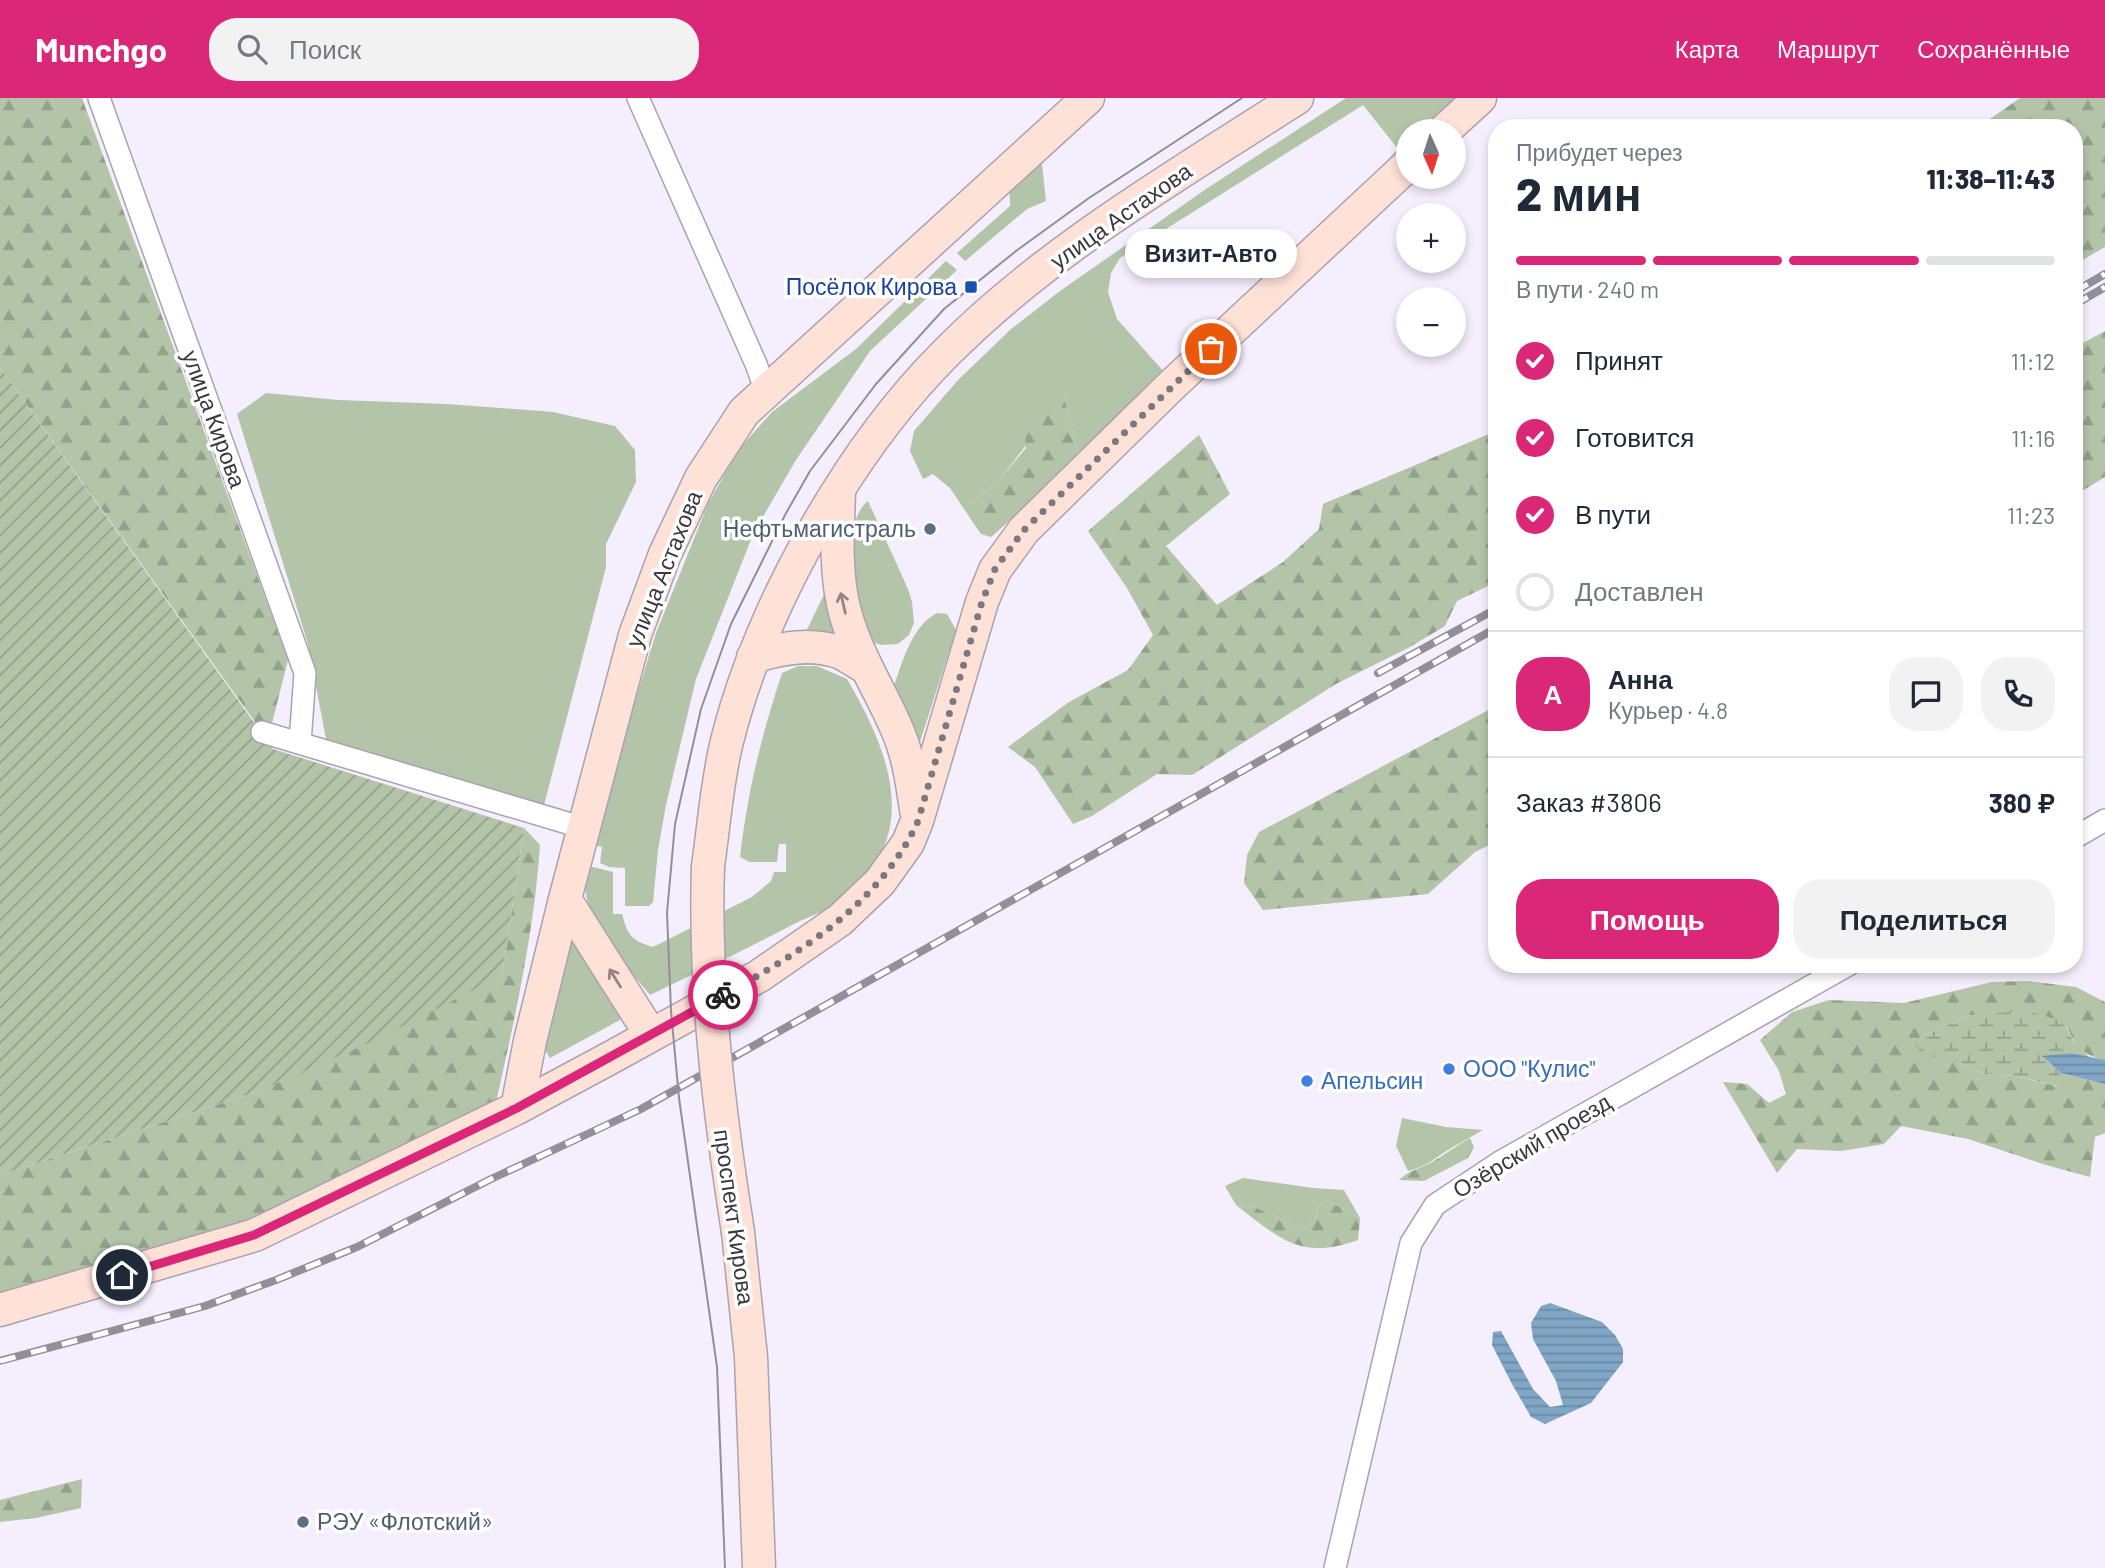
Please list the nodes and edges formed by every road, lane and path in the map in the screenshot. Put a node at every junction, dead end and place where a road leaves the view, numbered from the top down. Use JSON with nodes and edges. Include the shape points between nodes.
{"nodes":[{"id":1,"x":99,"y":98,"type":"edge"},
{"id":2,"x":638,"y":98,"type":"edge"},
{"id":3,"x":1088,"y":98,"type":"edge"},
{"id":4,"x":1297,"y":98,"type":"edge"},
{"id":5,"x":1480,"y":98,"type":"edge"},
{"id":6,"x":1457,"y":119,"type":"edge"},
{"id":7,"x":1396,"y":176,"type":"edge"},
{"id":8,"x":766,"y":392,"type":"junction"},
{"id":9,"x":839,"y":490,"type":"junction"},
{"id":10,"x":753,"y":657,"type":"junction"},
{"id":11,"x":865,"y":667,"type":"junction"},
{"id":12,"x":262,"y":732,"type":"dead end"},
{"id":13,"x":300,"y":743,"type":"junction"},
{"id":14,"x":2105,"y":820,"type":"edge"},
{"id":15,"x":918,"y":821,"type":"junction"},
{"id":16,"x":584,"y":828,"type":"junction"},
{"id":17,"x":2083,"y":833,"type":"edge"},
{"id":18,"x":708,"y":866,"type":"joint"},
{"id":19,"x":565,"y":899,"type":"junction"},
{"id":20,"x":1834,"y":973,"type":"edge"},
{"id":21,"x":651,"y":1035,"type":"junction"},
{"id":22,"x":517,"y":1108,"type":"junction"},
{"id":23,"x":0,"y":1310,"type":"edge"},
{"id":24,"x":759,"y":1568,"type":"edge"},
{"id":25,"x":1335,"y":1568,"type":"edge"}],
"edges":[{"from":1,"to":13,"type":"street","name":"улица Кирова","via":[[305,673]]},
{"from":2,"to":8,"type":"street"},
{"from":3,"to":8,"type":"main road","name":"улица Астахова"},
{"from":4,"to":9,"type":"main road","name":"улица Астахова","via":[[1080,241],[1008,297],[946,353],[905,399]]},
{"from":5,"to":6,"type":"main road"},
{"from":7,"to":15,"type":"main road","via":[[1171,385],[1024,530],[995,569]]},
{"from":8,"to":16,"type":"main road","name":"улица Астахова","via":[[744,412],[701,478],[665,554],[635,635]]},
{"from":9,"to":10,"type":"main road","name":"улица Астахова","via":[[796,563]]},
{"from":11,"to":9,"type":"main road","one_way":true,"via":[[838,577]]},
{"from":10,"to":11,"type":"main road","via":[[780,648],[808,647],[840,653]]},
{"from":10,"to":18,"type":"main road","name":"улица Астахова","via":[[727,743]]},
{"from":11,"to":15,"type":"main road","via":[[898,729]]},
{"from":12,"to":13,"type":"street"},
{"from":13,"to":16,"type":"street"},
{"from":14,"to":17,"type":"street"},
{"from":15,"to":21,"type":"main road","via":[[880,882],[840,920],[759,976]]},
{"from":16,"to":19,"type":"main road","name":"улица Астахова"},
{"from":18,"to":24,"type":"main road","name":"проспект Кирова","bridge":true,"via":[[710,1003],[751,1357]]},
{"from":21,"to":19,"type":"main road","one_way":true},
{"from":19,"to":22,"type":"main road","name":"улица Астахова"},
{"from":20,"to":25,"type":"street","name":"Озёрский проезд","via":[[1500,1163],[1435,1205],[1411,1243]]},
{"from":21,"to":22,"type":"main road"},
{"from":22,"to":23,"type":"main road","via":[[254,1235]]}]}
